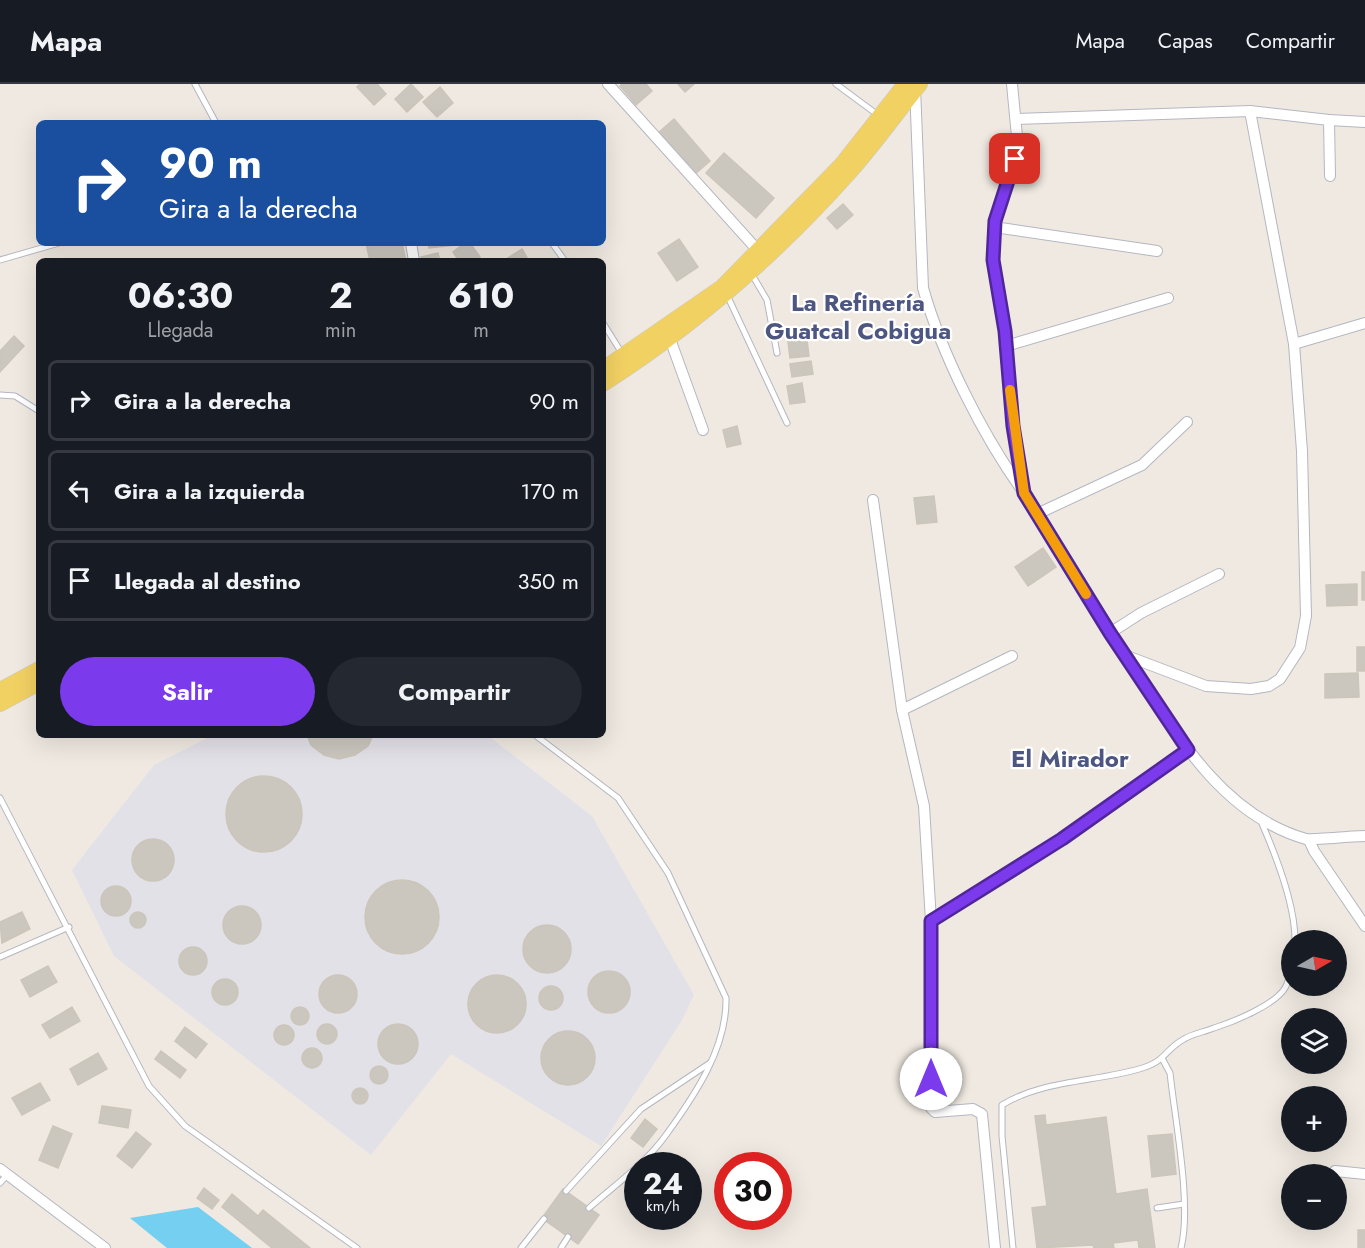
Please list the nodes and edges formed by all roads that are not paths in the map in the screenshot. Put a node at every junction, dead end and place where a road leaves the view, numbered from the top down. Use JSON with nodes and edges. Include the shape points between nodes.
{"nodes":[{"id":1,"x":195,"y":84,"type":"edge"},
{"id":2,"x":608,"y":84,"type":"edge"},
{"id":3,"x":836,"y":84,"type":"edge"},
{"id":4,"x":1012,"y":84,"type":"edge"},
{"id":5,"x":914,"y":85,"type":"edge"},
{"id":6,"x":1250,"y":111,"type":"junction"},
{"id":7,"x":1016,"y":119,"type":"junction"},
{"id":8,"x":214,"y":120,"type":"edge"},
{"id":9,"x":1329,"y":120,"type":"junction"},
{"id":10,"x":884,"y":121,"type":"junction"},
{"id":11,"x":1365,"y":122,"type":"edge"},
{"id":12,"x":1330,"y":176,"type":"dead end"},
{"id":13,"x":994,"y":226,"type":"junction"},
{"id":14,"x":49,"y":246,"type":"edge"},
{"id":15,"x":1157,"y":251,"type":"dead end"},
{"id":16,"x":762,"y":254,"type":"junction"},
{"id":17,"x":0,"y":260,"type":"edge"},
{"id":18,"x":751,"y":273,"type":"junction"},
{"id":19,"x":727,"y":295,"type":"junction"},
{"id":20,"x":1168,"y":298,"type":"dead end"},
{"id":21,"x":1365,"y":323,"type":"edge"},
{"id":22,"x":606,"y":328,"type":"edge"},
{"id":23,"x":670,"y":339,"type":"junction"},
{"id":24,"x":1294,"y":344,"type":"junction"},
{"id":25,"x":1006,"y":346,"type":"junction"},
{"id":26,"x":777,"y":353,"type":"dead end"},
{"id":27,"x":623,"y":357,"type":"junction"},
{"id":28,"x":606,"y":367,"type":"edge"},
{"id":29,"x":606,"y":382,"type":"edge"},
{"id":30,"x":0,"y":396,"type":"edge"},
{"id":31,"x":36,"y":409,"type":"edge"},
{"id":32,"x":1187,"y":422,"type":"dead end"},
{"id":33,"x":787,"y":423,"type":"dead end"},
{"id":34,"x":703,"y":430,"type":"dead end"},
{"id":35,"x":1024,"y":493,"type":"junction"},
{"id":36,"x":873,"y":500,"type":"dead end"},
{"id":37,"x":1037,"y":514,"type":"junction"},
{"id":38,"x":1219,"y":574,"type":"dead end"},
{"id":39,"x":1110,"y":633,"type":"junction"},
{"id":40,"x":1012,"y":656,"type":"dead end"},
{"id":41,"x":1127,"y":656,"type":"junction"},
{"id":42,"x":36,"y":671,"type":"edge"},
{"id":43,"x":36,"y":685,"type":"edge"},
{"id":44,"x":0,"y":690,"type":"edge"},
{"id":45,"x":0,"y":704,"type":"edge"},
{"id":46,"x":902,"y":710,"type":"junction"},
{"id":47,"x":540,"y":738,"type":"edge"},
{"id":48,"x":1188,"y":750,"type":"junction"},
{"id":49,"x":0,"y":798,"type":"edge"},
{"id":50,"x":1258,"y":815,"type":"junction"},
{"id":51,"x":1365,"y":835,"type":"edge"},
{"id":52,"x":1309,"y":840,"type":"junction"},
{"id":53,"x":931,"y":921,"type":"junction"},
{"id":54,"x":1365,"y":926,"type":"edge"},
{"id":55,"x":69,"y":927,"type":"junction"},
{"id":56,"x":1293,"y":930,"type":"edge"},
{"id":57,"x":0,"y":957,"type":"edge"},
{"id":58,"x":1281,"y":993,"type":"edge"},
{"id":59,"x":1163,"y":1060,"type":"junction"},
{"id":60,"x":711,"y":1063,"type":"junction"},
{"id":61,"x":1347,"y":1172,"type":"edge"},
{"id":62,"x":1365,"y":1174,"type":"edge"},
{"id":63,"x":2,"y":1176,"type":"edge"},
{"id":64,"x":566,"y":1191,"type":"dead end"},
{"id":65,"x":1184,"y":1204,"type":"junction"},
{"id":66,"x":589,"y":1208,"type":"dead end"},
{"id":67,"x":1157,"y":1208,"type":"dead end"},
{"id":68,"x":544,"y":1220,"type":"dead end"},
{"id":69,"x":568,"y":1238,"type":"dead end"},
{"id":70,"x":105,"y":1248,"type":"edge"},
{"id":71,"x":357,"y":1248,"type":"edge"},
{"id":72,"x":521,"y":1248,"type":"edge"},
{"id":73,"x":561,"y":1248,"type":"edge"},
{"id":74,"x":995,"y":1248,"type":"edge"},
{"id":75,"x":1013,"y":1248,"type":"edge"},
{"id":76,"x":1181,"y":1248,"type":"edge"}],
"edges":[{"from":1,"to":8,"type":"lane"},
{"from":2,"to":16,"type":"street"},
{"from":3,"to":10,"type":"lane"},
{"from":4,"to":7,"type":"street"},
{"from":5,"to":10,"type":"main road"},
{"from":5,"to":35,"type":"street","via":[[923,288],[930,314],[993,447]]},
{"from":6,"to":7,"type":"street"},
{"from":6,"to":9,"type":"street"},
{"from":6,"to":24,"type":"street"},
{"from":7,"to":13,"type":"street","via":[[1018,147]]},
{"from":9,"to":11,"type":"street"},
{"from":9,"to":12,"type":"street"},
{"from":10,"to":16,"type":"main road"},
{"from":13,"to":15,"type":"street"},
{"from":13,"to":25,"type":"street","via":[[993,260]]},
{"from":14,"to":17,"type":"lane"},
{"from":16,"to":18,"type":"main road"},
{"from":16,"to":27,"type":"main road"},
{"from":18,"to":19,"type":"main road"},
{"from":18,"to":26,"type":"lane","via":[[768,306]]},
{"from":19,"to":23,"type":"main road"},
{"from":19,"to":33,"type":"lane"},
{"from":20,"to":25,"type":"street"},
{"from":21,"to":24,"type":"street"},
{"from":22,"to":27,"type":"lane"},
{"from":23,"to":29,"type":"main road"},
{"from":23,"to":34,"type":"street"},
{"from":24,"to":41,"type":"street","via":[[1302,451],[1306,616],[1300,648],[1289,668],[1269,686],[1228,690],[1178,678]]},
{"from":25,"to":35,"type":"street"},
{"from":27,"to":28,"type":"main road"},
{"from":30,"to":31,"type":"lane","via":[[15,396]]},
{"from":32,"to":37,"type":"street","via":[[1142,465]]},
{"from":35,"to":37,"type":"street"},
{"from":36,"to":46,"type":"street"},
{"from":37,"to":39,"type":"street"},
{"from":38,"to":39,"type":"street"},
{"from":39,"to":41,"type":"street"},
{"from":40,"to":46,"type":"street"},
{"from":41,"to":48,"type":"street"},
{"from":42,"to":44,"type":"main road"},
{"from":43,"to":45,"type":"main road"},
{"from":46,"to":53,"type":"street","via":[[924,806]]},
{"from":47,"to":60,"type":"lane","via":[[618,798],[668,873],[726,998],[726,1020]]},
{"from":48,"to":50,"type":"street","via":[[1212,779]]},
{"from":48,"to":53,"type":"street","via":[[1062,839]]},
{"from":49,"to":55,"type":"lane"},
{"from":50,"to":52,"type":"street"},
{"from":50,"to":56,"type":"lane","via":[[1272,846]]},
{"from":51,"to":52,"type":"street"},
{"from":52,"to":54,"type":"street"},
{"from":53,"to":74,"type":"street","via":[[931,1108],[935,1112],[973,1109],[982,1114]]},
{"from":55,"to":57,"type":"lane"},
{"from":55,"to":71,"type":"lane","via":[[149,1086],[185,1126]]},
{"from":58,"to":59,"type":"lane","via":[[1268,1004],[1227,1024],[1184,1039]]},
{"from":59,"to":65,"type":"lane","via":[[1170,1073]]},
{"from":59,"to":75,"type":"lane","via":[[1137,1070],[1040,1088],[1002,1105]]},
{"from":60,"to":64,"type":"lane","via":[[641,1109]]},
{"from":60,"to":66,"type":"lane","via":[[665,1136]]},
{"from":61,"to":62,"type":"street"},
{"from":63,"to":70,"type":"street"},
{"from":65,"to":67,"type":"lane"},
{"from":65,"to":76,"type":"lane"},
{"from":68,"to":72,"type":"lane"},
{"from":69,"to":73,"type":"lane"}]}
